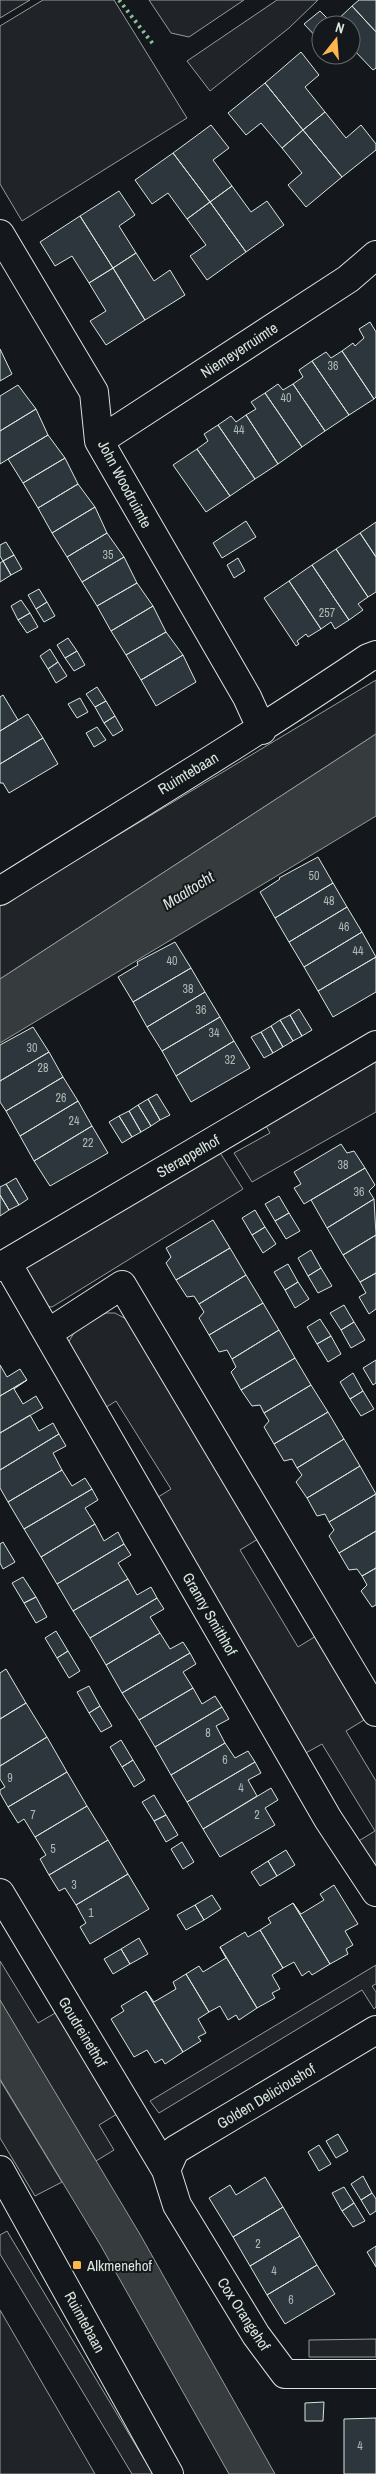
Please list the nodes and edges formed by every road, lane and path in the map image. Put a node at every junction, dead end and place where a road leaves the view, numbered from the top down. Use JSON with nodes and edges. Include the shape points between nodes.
{"nodes":[{"id":1,"x":0,"y":234,"type":"edge"},
{"id":2,"x":376,"y":255,"type":"edge"},
{"id":3,"x":99,"y":442,"type":"junction"},
{"id":4,"x":376,"y":655,"type":"edge"},
{"id":5,"x":262,"y":730,"type":"junction"},
{"id":6,"x":0,"y":891,"type":"edge"},
{"id":7,"x":376,"y":1045,"type":"edge"},
{"id":8,"x":3,"y":1265,"type":"edge"},
{"id":9,"x":48,"y":1333,"type":"junction"},
{"id":10,"x":376,"y":1712,"type":"edge"},
{"id":11,"x":376,"y":1892,"type":"edge"},
{"id":12,"x":0,"y":1893,"type":"edge"},
{"id":13,"x":376,"y":2030,"type":"edge"},
{"id":14,"x":0,"y":2170,"type":"edge"},
{"id":15,"x":166,"y":2170,"type":"junction"},
{"id":16,"x":376,"y":2374,"type":"edge"},
{"id":17,"x":169,"y":2474,"type":"edge"}],
"edges":[{"from":1,"to":3,"type":"street","name":"John Woodruimte","via":[[94,392]]},
{"from":2,"to":3,"type":"street","name":"Niemeyerruimte","via":[[348,279]]},
{"from":3,"to":5,"type":"street","name":"John Woodruimte","via":[[247,698]]},
{"from":4,"to":5,"type":"street","name":"Ruimtebaan"},
{"from":5,"to":6,"type":"street","name":"Ruimtebaan"},
{"from":7,"to":8,"type":"street","name":"Sterappelhof"},
{"from":8,"to":9,"type":"street","name":"Granny Smithhof"},
{"from":9,"to":10,"type":"street","via":[[122,1285]]},
{"from":9,"to":11,"type":"street","name":"Granny Smithhof","via":[[328,1819]]},
{"from":12,"to":15,"type":"street","name":"Goudreinethof"},
{"from":13,"to":15,"type":"street","name":"Golden Delicioushof","via":[[175,2150]]},
{"from":14,"to":17,"type":"street","name":"Ruimtebaan"},
{"from":15,"to":16,"type":"street","name":"Cox Orangehof","via":[[177,2205],[256,2335],[285,2374]]}]}
